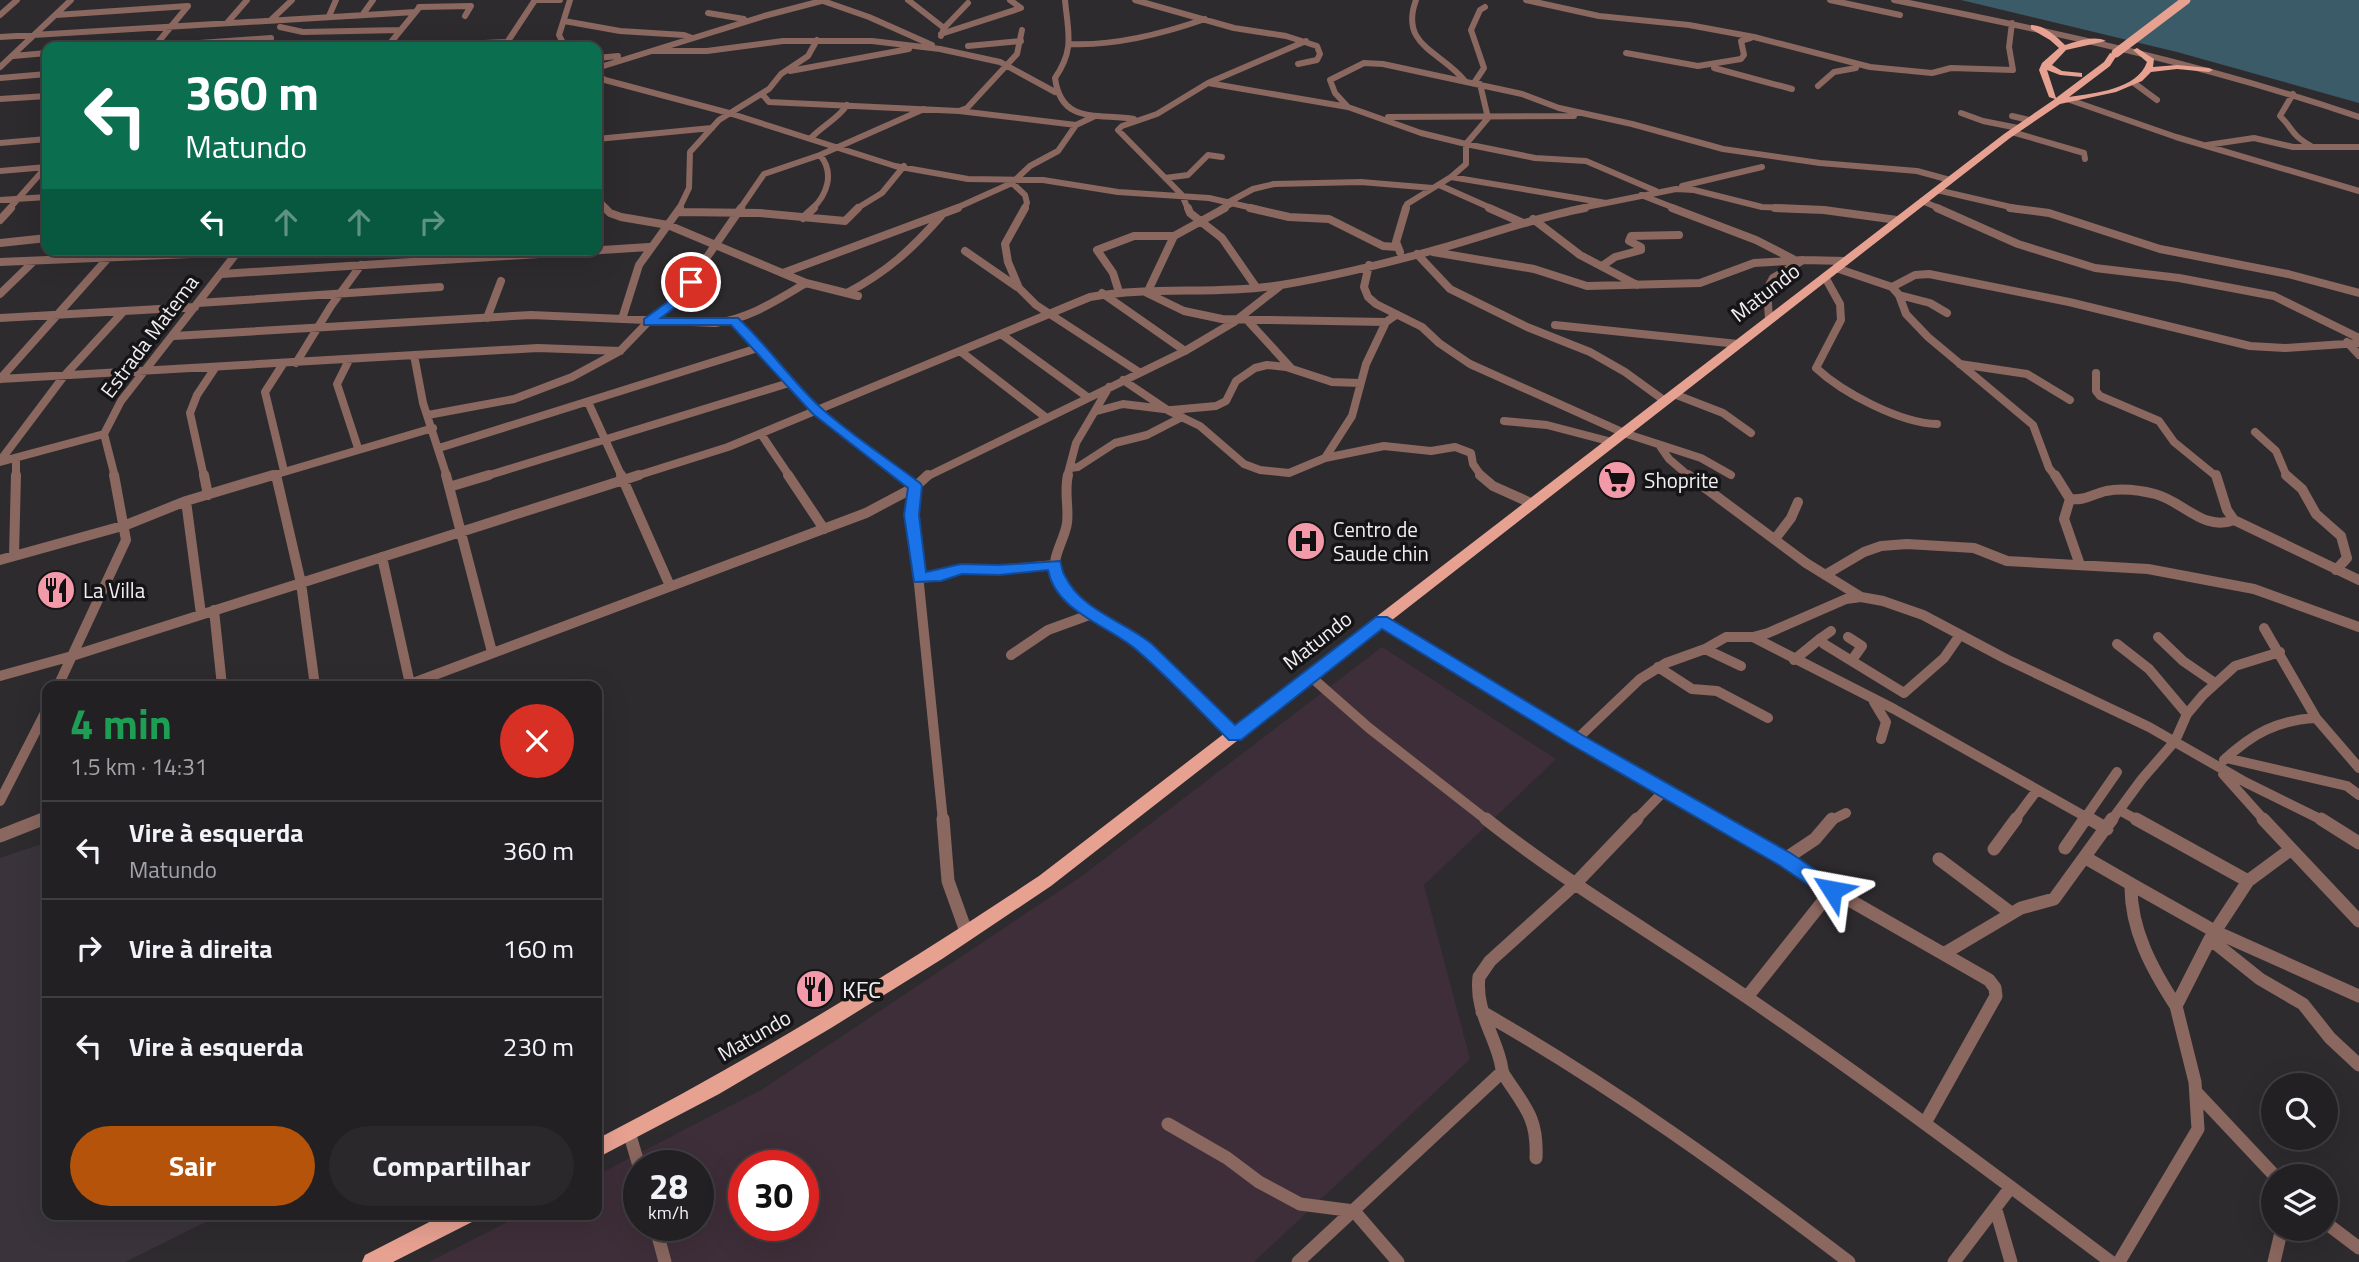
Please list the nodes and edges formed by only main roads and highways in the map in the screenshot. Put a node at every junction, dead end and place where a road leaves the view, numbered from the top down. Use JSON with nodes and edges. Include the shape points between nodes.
{"nodes":[{"id":1,"x":2186,"y":0,"type":"edge"},
{"id":2,"x":2034,"y":27,"type":"road end"},
{"id":3,"x":2102,"y":41,"type":"road end"},
{"id":4,"x":2063,"y":48,"type":"junction"},
{"id":5,"x":2137,"y":50,"type":"road end"},
{"id":6,"x":2115,"y":54,"type":"junction"},
{"id":7,"x":2107,"y":64,"type":"junction"},
{"id":8,"x":2045,"y":65,"type":"junction"},
{"id":9,"x":2150,"y":69,"type":"junction"},
{"id":10,"x":2209,"y":70,"type":"road end"},
{"id":11,"x":2079,"y":75,"type":"junction"},
{"id":12,"x":2122,"y":88,"type":"junction"},
{"id":13,"x":2054,"y":99,"type":"junction"},
{"id":14,"x":602,"y":1146,"type":"edge"},
{"id":15,"x":455,"y":1220,"type":"edge"},
{"id":16,"x":372,"y":1262,"type":"edge"}],
"edges":[{"from":1,"to":6,"type":"main road","bridge":true},
{"from":2,"to":4,"type":"main road"},
{"from":3,"to":4,"type":"main road"},
{"from":4,"to":8,"type":"main road"},
{"from":5,"to":9,"type":"main road","via":[[2151,61]]},
{"from":6,"to":7,"type":"main road"},
{"from":6,"to":11,"type":"main road"},
{"from":7,"to":12,"type":"main road","via":[[2107,71],[2094,81]]},
{"from":7,"to":13,"type":"main road"},
{"from":8,"to":11,"type":"main road"},
{"from":8,"to":13,"type":"main road"},
{"from":9,"to":10,"type":"main road"},
{"from":9,"to":12,"type":"main road"},
{"from":11,"to":13,"type":"main road"},
{"from":12,"to":13,"type":"main road"},
{"from":13,"to":14,"type":"main road","name":"Matundo","via":[[2041,114],[2021,122],[1095,844],[967,934],[814,1029]]},
{"from":15,"to":16,"type":"main road"}]}
